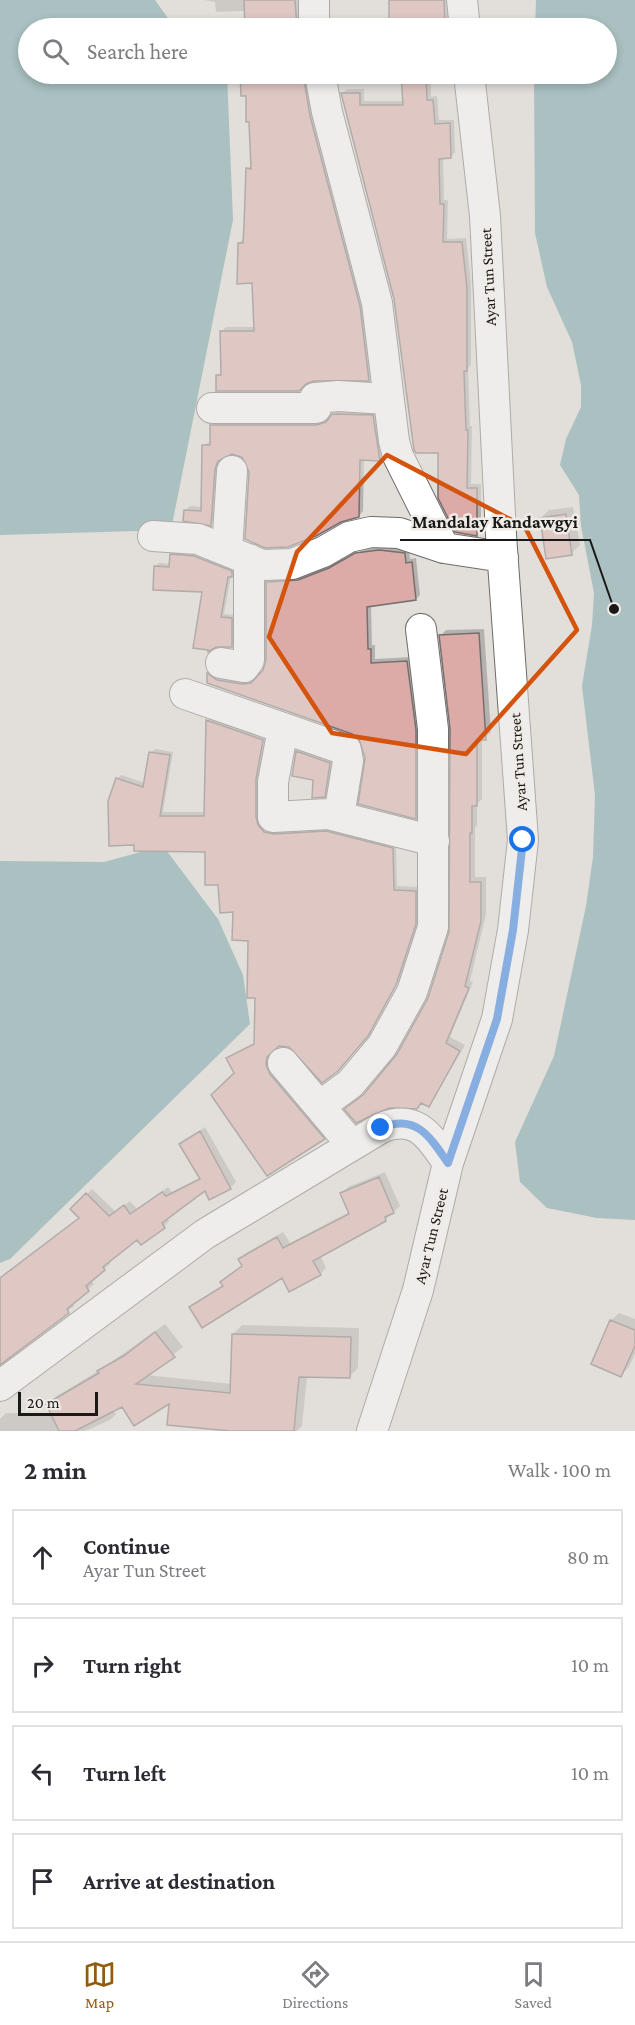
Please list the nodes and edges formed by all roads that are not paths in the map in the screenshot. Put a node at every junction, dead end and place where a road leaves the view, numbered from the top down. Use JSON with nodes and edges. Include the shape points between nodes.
{"nodes":[{"id":1,"x":314,"y":0,"type":"edge"},
{"id":2,"x":462,"y":0,"type":"edge"},
{"id":3,"x":314,"y":18,"type":"edge"},
{"id":4,"x":464,"y":18,"type":"edge"},
{"id":5,"x":322,"y":84,"type":"edge"},
{"id":6,"x":470,"y":84,"type":"edge"},
{"id":7,"x":387,"y":399,"type":"junction"},
{"id":8,"x":212,"y":408,"type":"dead end"},
{"id":9,"x":232,"y":471,"type":"dead end"},
{"id":10,"x":153,"y":536,"type":"dead end"},
{"id":11,"x":444,"y":548,"type":"junction"},
{"id":12,"x":238,"y":555,"type":"junction"},
{"id":13,"x":503,"y":557,"type":"junction"},
{"id":14,"x":421,"y":629,"type":"dead end"},
{"id":15,"x":220,"y":663,"type":"dead end"},
{"id":16,"x":185,"y":694,"type":"dead end"},
{"id":17,"x":284,"y":729,"type":"junction"},
{"id":18,"x":339,"y":816,"type":"junction"},
{"id":19,"x":434,"y":841,"type":"junction"},
{"id":20,"x":283,"y":1063,"type":"dead end"},
{"id":21,"x":321,"y":1105,"type":"junction"},
{"id":22,"x":352,"y":1145,"type":"junction"},
{"id":23,"x":448,"y":1163,"type":"junction"},
{"id":24,"x":0,"y":1386,"type":"edge"},
{"id":25,"x":372,"y":1431,"type":"edge"}],
"edges":[{"from":1,"to":3,"type":"street"},
{"from":2,"to":4,"type":"street"},
{"from":5,"to":7,"type":"street","via":[[377,303]]},
{"from":6,"to":13,"type":"street","name":"Ayar Tun Street","via":[[485,216]]},
{"from":7,"to":8,"type":"street","via":[[338,396],[315,398],[316,408]]},
{"from":7,"to":11,"type":"street","via":[[398,456]]},
{"from":9,"to":12,"type":"street"},
{"from":10,"to":12,"type":"street","via":[[185,536]]},
{"from":11,"to":12,"type":"street","via":[[399,533],[371,532],[349,537],[292,564],[262,565]]},
{"from":11,"to":13,"type":"street"},
{"from":12,"to":15,"type":"street","via":[[249,660],[244,667]]},
{"from":13,"to":23,"type":"street","name":"Ayar Tun Street","via":[[523,840],[513,930],[497,1019]]},
{"from":14,"to":19,"type":"street","via":[[433,729]]},
{"from":16,"to":17,"type":"street"},
{"from":17,"to":18,"type":"street","via":[[346,750],[348,760]]},
{"from":17,"to":18,"type":"street","via":[[273,782],[273,817]]},
{"from":18,"to":19,"type":"street"},
{"from":19,"to":21,"type":"street","via":[[433,927],[412,992],[382,1046],[350,1084]]},
{"from":20,"to":21,"type":"street"},
{"from":21,"to":22,"type":"street"},
{"from":22,"to":23,"type":"street","via":[[381,1128],[402,1122],[425,1131]]},
{"from":22,"to":24,"type":"street","via":[[205,1234]]},
{"from":23,"to":25,"type":"street","name":"Ayar Tun Street","via":[[418,1290]]}]}
